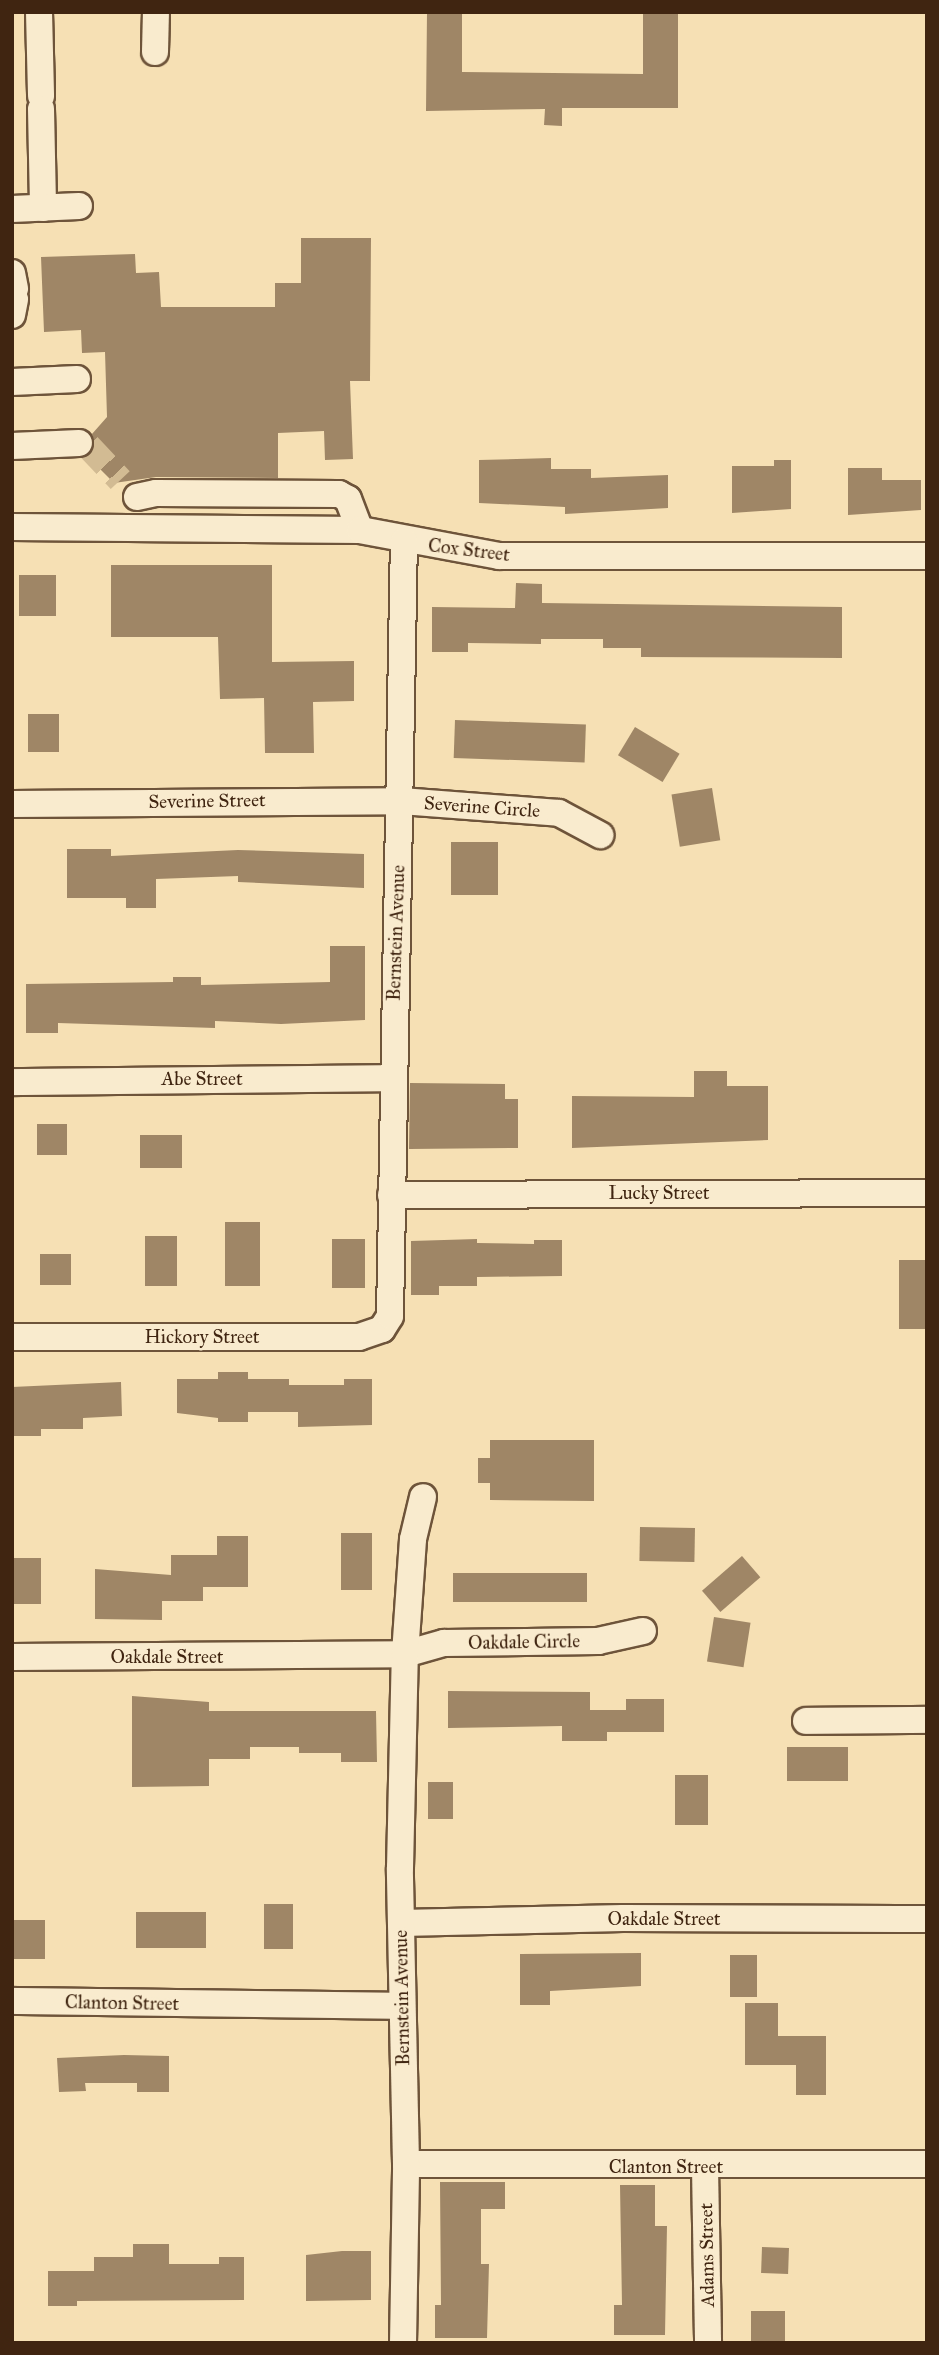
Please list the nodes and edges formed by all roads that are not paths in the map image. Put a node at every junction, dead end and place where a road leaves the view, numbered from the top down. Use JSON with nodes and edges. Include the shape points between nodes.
{"nodes":[{"id":1,"x":39,"y":12,"type":"edge"},
{"id":2,"x":156,"y":12,"type":"edge"},
{"id":3,"x":155,"y":52,"type":"dead end"},
{"id":4,"x":79,"y":206,"type":"dead end"},
{"id":5,"x":43,"y":208,"type":"junction"},
{"id":6,"x":12,"y":209,"type":"edge"},
{"id":7,"x":77,"y":379,"type":"dead end"},
{"id":8,"x":12,"y":382,"type":"edge"},
{"id":9,"x":79,"y":443,"type":"tunnel mouth"},
{"id":10,"x":12,"y":446,"type":"edge"},
{"id":11,"x":286,"y":494,"type":"junction"},
{"id":12,"x":12,"y":527,"type":"edge"},
{"id":13,"x":141,"y":527,"type":"junction"},
{"id":14,"x":286,"y":528,"type":"junction"},
{"id":15,"x":360,"y":530,"type":"junction"},
{"id":16,"x":404,"y":541,"type":"junction"},
{"id":17,"x":927,"y":556,"type":"edge"},
{"id":18,"x":401,"y":801,"type":"junction"},
{"id":19,"x":12,"y":804,"type":"edge"},
{"id":20,"x":600,"y":835,"type":"dead end"},
{"id":21,"x":391,"y":1078,"type":"junction"},
{"id":22,"x":12,"y":1082,"type":"edge"},
{"id":23,"x":927,"y":1193,"type":"edge"},
{"id":24,"x":391,"y":1195,"type":"junction"},
{"id":25,"x":386,"y":1324,"type":"joint"},
{"id":26,"x":12,"y":1337,"type":"edge"},
{"id":27,"x":423,"y":1497,"type":"dead end"},
{"id":28,"x":643,"y":1631,"type":"dead end"},
{"id":29,"x":405,"y":1654,"type":"junction"},
{"id":30,"x":12,"y":1657,"type":"edge"},
{"id":31,"x":927,"y":1720,"type":"edge"},
{"id":32,"x":806,"y":1721,"type":"dead end"},
{"id":33,"x":927,"y":1919,"type":"edge"},
{"id":34,"x":401,"y":1923,"type":"junction"},
{"id":35,"x":12,"y":2001,"type":"edge"},
{"id":36,"x":400,"y":2006,"type":"junction"},
{"id":37,"x":406,"y":2164,"type":"junction"},
{"id":38,"x":927,"y":2164,"type":"edge"},
{"id":39,"x":705,"y":2167,"type":"junction"},
{"id":40,"x":403,"y":2343,"type":"edge"},
{"id":41,"x":708,"y":2343,"type":"edge"}],
"edges":[{"from":1,"to":5,"type":"street"},
{"from":2,"to":3,"type":"street"},
{"from":4,"to":5,"type":"street"},
{"from":5,"to":6,"type":"street"},
{"from":7,"to":8,"type":"street"},
{"from":9,"to":10,"type":"street"},
{"from":11,"to":13,"type":"street","via":[[128,489]]},
{"from":11,"to":14,"type":"street"},
{"from":11,"to":15,"type":"street","via":[[339,494],[348,499]]},
{"from":12,"to":13,"type":"street","name":"Cox Street"},
{"from":13,"to":14,"type":"street","name":"Cox Street"},
{"from":14,"to":15,"type":"street","name":"Cox Street"},
{"from":15,"to":16,"type":"street","name":"Cox Street"},
{"from":16,"to":17,"type":"street","name":"Cox Street","via":[[499,556]]},
{"from":16,"to":18,"type":"street","name":"Bernstein Avenue"},
{"from":18,"to":19,"type":"street","name":"Severine Street"},
{"from":18,"to":20,"type":"street","name":"Severine Circle","via":[[559,813]]},
{"from":18,"to":21,"type":"street","name":"Bernstein Avenue"},
{"from":21,"to":22,"type":"street","name":"Abe Street"},
{"from":21,"to":24,"type":"street","name":"Bernstein Avenue"},
{"from":23,"to":24,"type":"street","name":"Lucky Street"},
{"from":24,"to":25,"type":"street","name":"Bernstein Avenue","via":[[390,1316]]},
{"from":25,"to":26,"type":"street","name":"Hickory Street","via":[[372,1335],[359,1337]]},
{"from":27,"to":29,"type":"street","name":"Bernstein Avenue","via":[[413,1539]]},
{"from":28,"to":29,"type":"street","name":"Oakdale Circle","via":[[598,1641],[444,1643]]},
{"from":29,"to":30,"type":"street","name":"Oakdale Street"},
{"from":29,"to":34,"type":"street","name":"Bernstein Avenue"},
{"from":31,"to":32,"type":"street"},
{"from":33,"to":34,"type":"street","name":"Oakdale Street","via":[[597,1918]]},
{"from":34,"to":36,"type":"street","name":"Bernstein Avenue"},
{"from":35,"to":36,"type":"street","name":"Clanton Street"},
{"from":36,"to":37,"type":"street","name":"Bernstein Avenue"},
{"from":37,"to":39,"type":"street","name":"Clanton Street"},
{"from":37,"to":40,"type":"street","name":"Bernstein Avenue"},
{"from":38,"to":39,"type":"street","name":"Clanton Street"},
{"from":39,"to":41,"type":"street","name":"Adams Street"}]}
